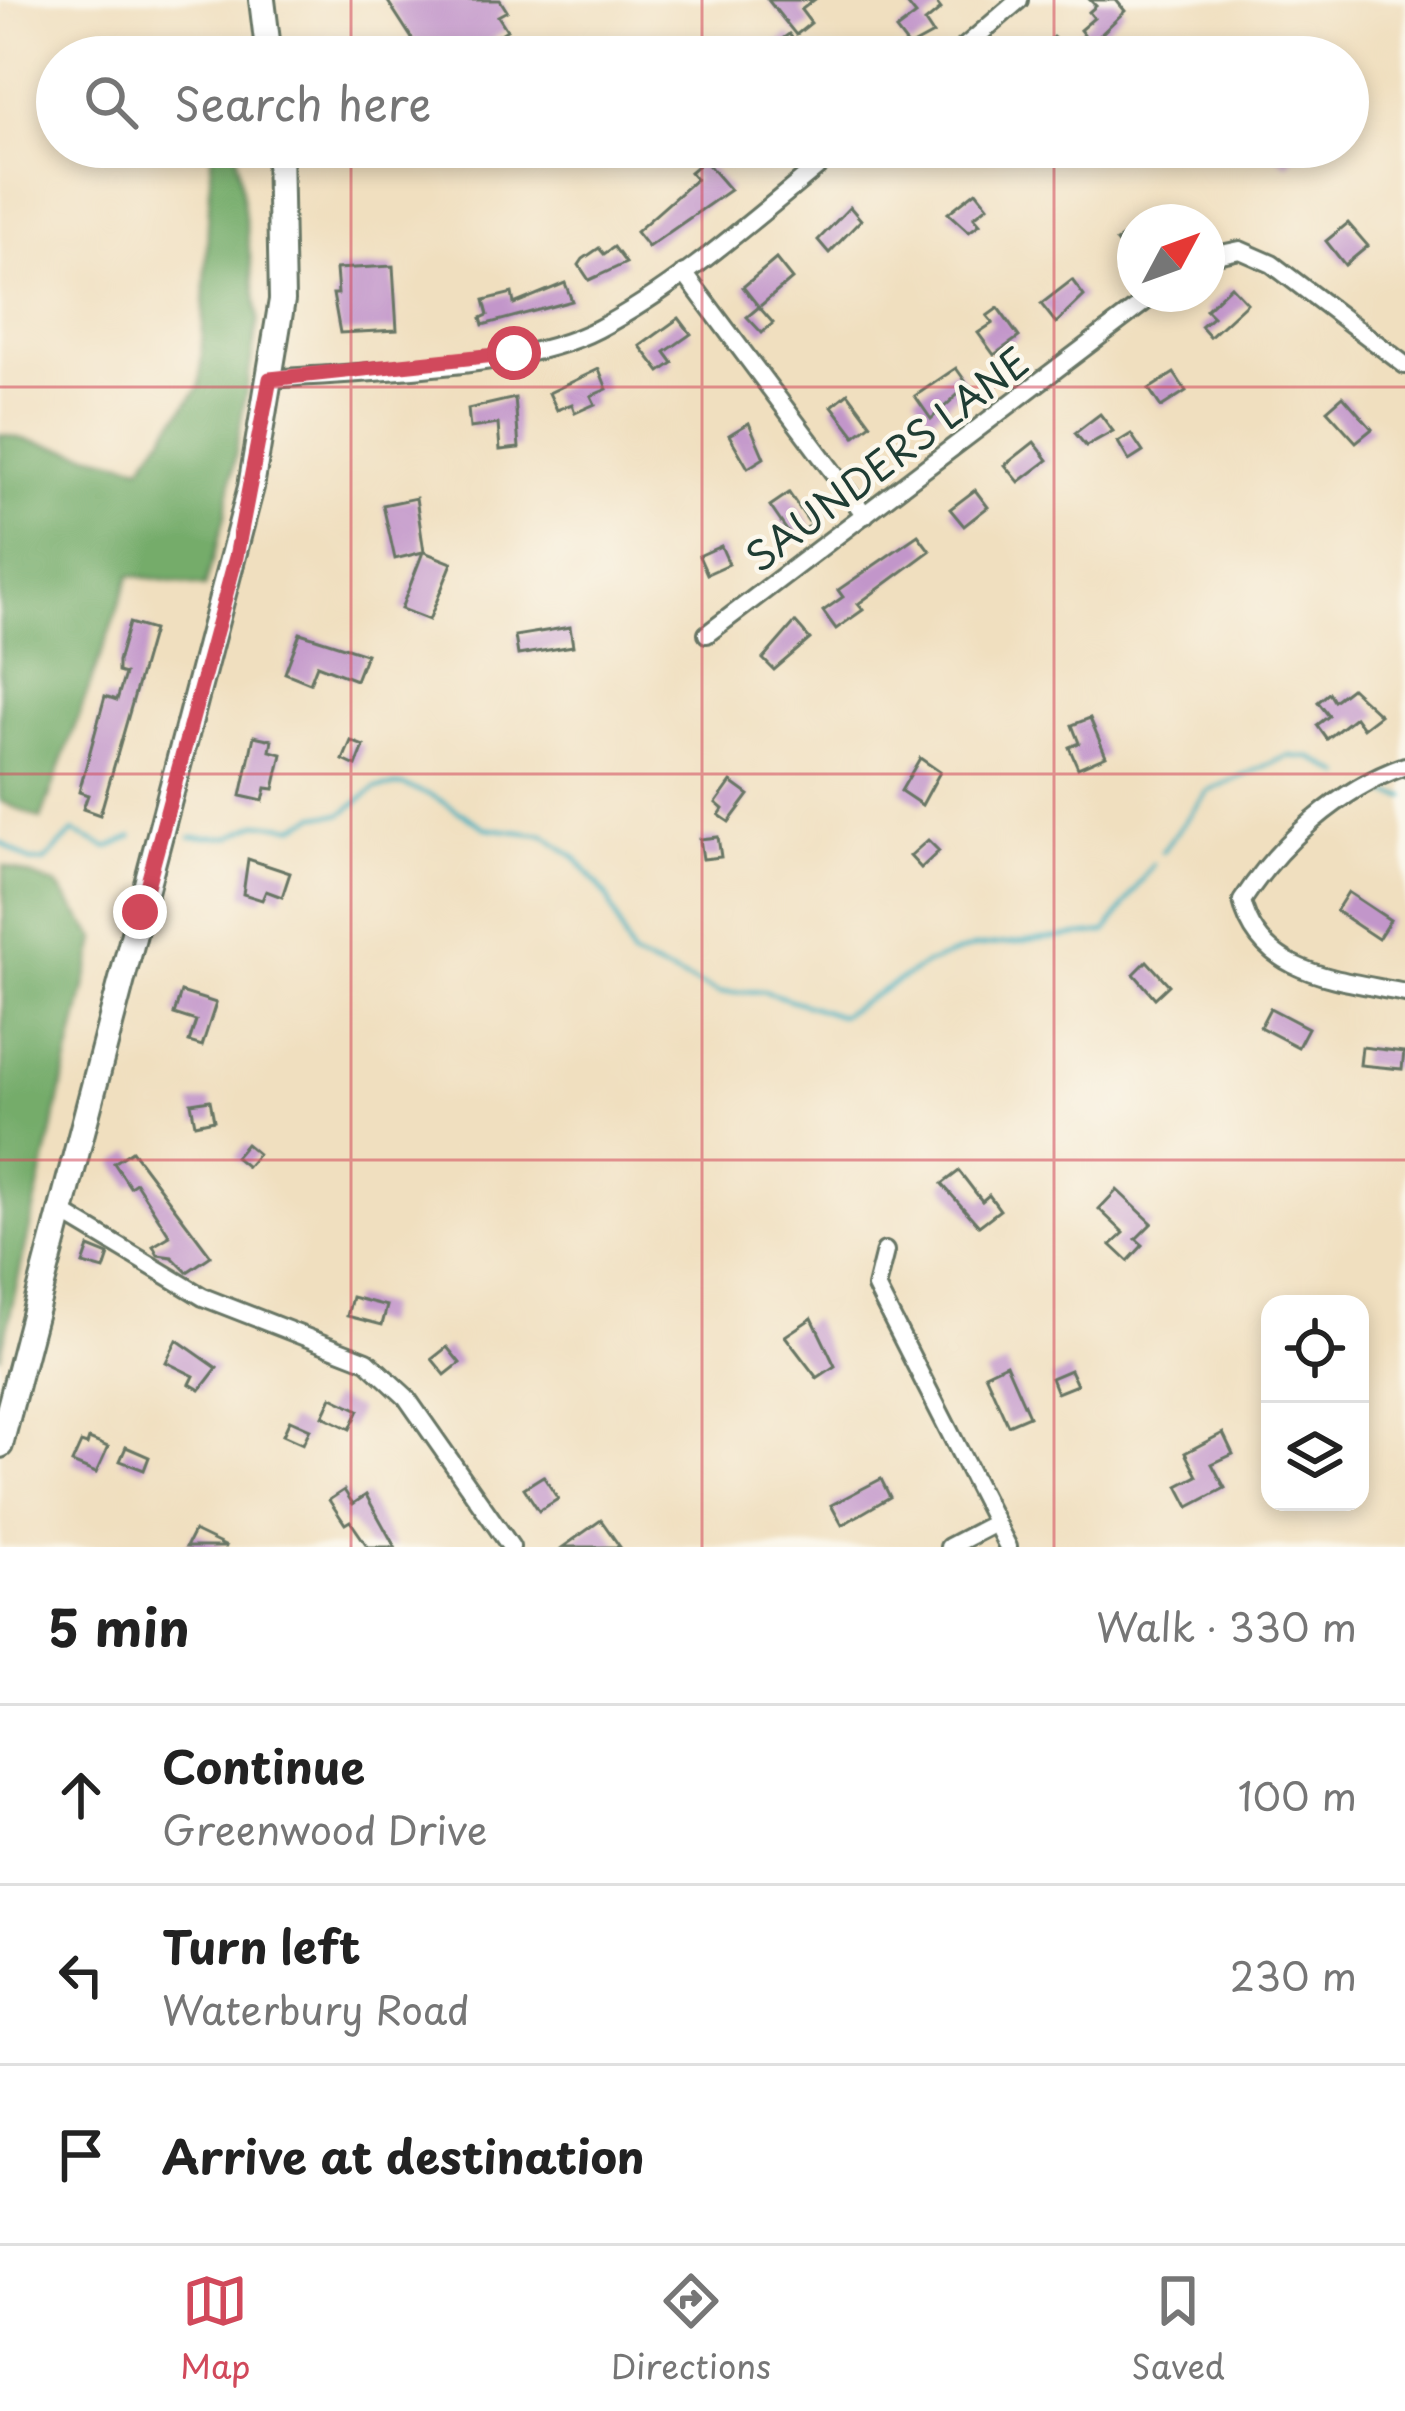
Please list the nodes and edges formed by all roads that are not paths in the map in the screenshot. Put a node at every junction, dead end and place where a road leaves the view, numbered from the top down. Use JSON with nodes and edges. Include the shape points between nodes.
{"nodes":[{"id":1,"x":262,"y":0,"type":"edge"},
{"id":2,"x":1019,"y":0,"type":"edge"},
{"id":3,"x":266,"y":36,"type":"edge"},
{"id":4,"x":977,"y":36,"type":"edge"},
{"id":5,"x":279,"y":168,"type":"edge"},
{"id":6,"x":816,"y":168,"type":"edge"},
{"id":7,"x":1225,"y":253,"type":"edge"},
{"id":8,"x":684,"y":273,"type":"junction"},
{"id":9,"x":1132,"y":312,"type":"edge"},
{"id":10,"x":1405,"y":365,"type":"edge"},
{"id":11,"x":270,"y":379,"type":"junction"},
{"id":12,"x":865,"y":515,"type":"junction"},
{"id":13,"x":707,"y":634,"type":"dead end"},
{"id":14,"x":1405,"y":766,"type":"edge"},
{"id":15,"x":1405,"y":993,"type":"edge"},
{"id":16,"x":58,"y":1210,"type":"junction"},
{"id":17,"x":885,"y":1251,"type":"dead end"},
{"id":18,"x":0,"y":1445,"type":"edge"},
{"id":19,"x":995,"y":1523,"type":"junction"},
{"id":20,"x":511,"y":1547,"type":"edge"},
{"id":21,"x":949,"y":1547,"type":"edge"},
{"id":22,"x":1008,"y":1547,"type":"edge"}],
"edges":[{"from":1,"to":3,"type":"main road"},
{"from":2,"to":4,"type":"street"},
{"from":5,"to":11,"type":"main road","via":[[282,300]]},
{"from":6,"to":8,"type":"street"},
{"from":7,"to":10,"type":"street","via":[[1240,250],[1272,264]]},
{"from":8,"to":11,"type":"street","via":[[595,331],[514,353]]},
{"from":8,"to":12,"type":"street"},
{"from":9,"to":12,"type":"street","name":"SAUNDERS LANE"},
{"from":11,"to":16,"type":"main road","via":[[236,557]]},
{"from":12,"to":13,"type":"street","name":"SAUNDERS LANE"},
{"from":14,"to":15,"type":"street","via":[[1319,816],[1241,901],[1248,928],[1268,953]]},
{"from":16,"to":18,"type":"main road"},
{"from":16,"to":20,"type":"street","via":[[202,1297],[367,1361],[406,1397]]},
{"from":17,"to":19,"type":"street","via":[[876,1287]]},
{"from":19,"to":21,"type":"street"},
{"from":19,"to":22,"type":"street"}]}
